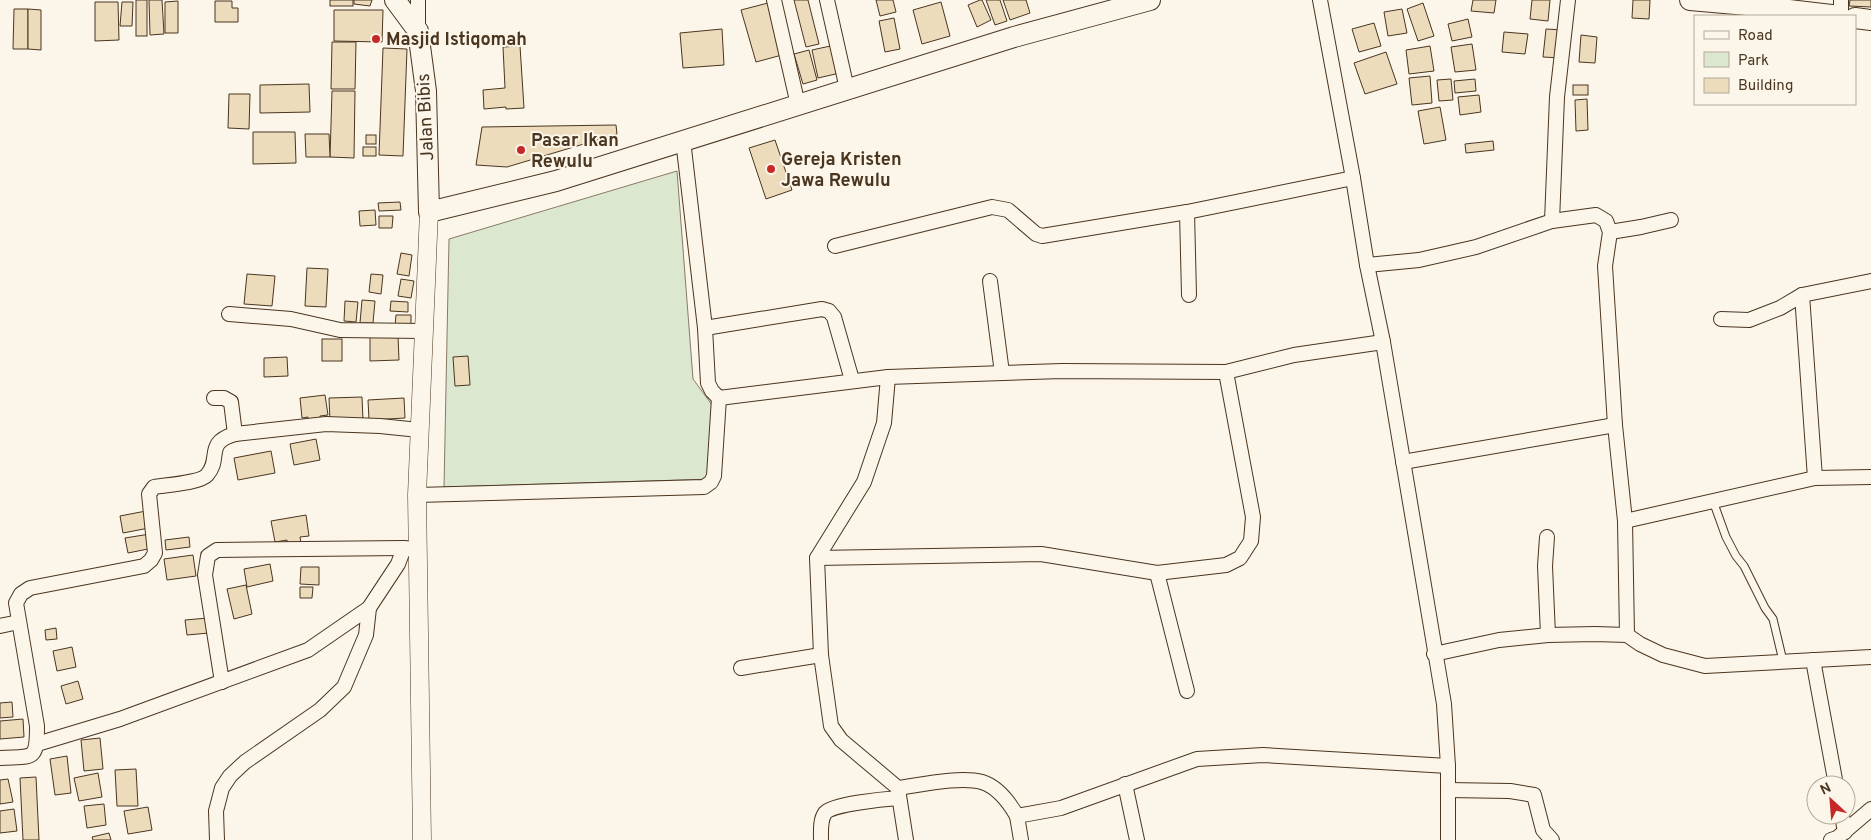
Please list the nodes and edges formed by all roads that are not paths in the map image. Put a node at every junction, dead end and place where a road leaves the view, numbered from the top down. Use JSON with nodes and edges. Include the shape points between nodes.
{"nodes":[{"id":1,"x":395,"y":0,"type":"edge"},
{"id":2,"x":418,"y":0,"type":"edge"},
{"id":3,"x":774,"y":0,"type":"edge"},
{"id":4,"x":827,"y":0,"type":"edge"},
{"id":5,"x":1320,"y":0,"type":"edge"},
{"id":6,"x":1568,"y":0,"type":"edge"},
{"id":7,"x":1690,"y":0,"type":"edge"},
{"id":8,"x":1840,"y":0,"type":"edge"},
{"id":9,"x":1146,"y":1,"type":"edge"},
{"id":10,"x":1747,"y":2,"type":"edge"},
{"id":11,"x":1721,"y":9,"type":"edge"},
{"id":12,"x":1827,"y":15,"type":"edge"},
{"id":13,"x":1833,"y":15,"type":"edge"},
{"id":14,"x":1856,"y":18,"type":"edge"},
{"id":15,"x":1871,"y":20,"type":"edge"},
{"id":16,"x":418,"y":31,"type":"junction"},
{"id":17,"x":847,"y":89,"type":"junction"},
{"id":18,"x":798,"y":105,"type":"junction"},
{"id":19,"x":683,"y":140,"type":"junction"},
{"id":20,"x":1353,"y":178,"type":"junction"},
{"id":21,"x":429,"y":212,"type":"junction"},
{"id":22,"x":1188,"y":212,"type":"junction"},
{"id":23,"x":1552,"y":220,"type":"junction"},
{"id":24,"x":1671,"y":220,"type":"dead end"},
{"id":25,"x":1610,"y":232,"type":"junction"},
{"id":26,"x":835,"y":246,"type":"dead end"},
{"id":27,"x":1367,"y":265,"type":"junction"},
{"id":28,"x":990,"y":281,"type":"dead end"},
{"id":29,"x":1871,"y":281,"type":"edge"},
{"id":30,"x":1802,"y":294,"type":"junction"},
{"id":31,"x":1189,"y":295,"type":"dead end"},
{"id":32,"x":229,"y":314,"type":"dead end"},
{"id":33,"x":1721,"y":319,"type":"dead end"},
{"id":34,"x":705,"y":328,"type":"junction"},
{"id":35,"x":423,"y":331,"type":"junction"},
{"id":36,"x":1383,"y":342,"type":"junction"},
{"id":37,"x":1226,"y":372,"type":"junction"},
{"id":38,"x":1002,"y":373,"type":"junction"},
{"id":39,"x":888,"y":377,"type":"junction"},
{"id":40,"x":852,"y":380,"type":"junction"},
{"id":41,"x":214,"y":398,"type":"dead end"},
{"id":42,"x":719,"y":398,"type":"junction"},
{"id":43,"x":1615,"y":425,"type":"junction"},
{"id":44,"x":419,"y":430,"type":"junction"},
{"id":45,"x":235,"y":434,"type":"junction"},
{"id":46,"x":1403,"y":462,"type":"junction"},
{"id":47,"x":1871,"y":477,"type":"edge"},
{"id":48,"x":1815,"y":478,"type":"junction"},
{"id":49,"x":417,"y":495,"type":"junction"},
{"id":50,"x":1713,"y":501,"type":"junction"},
{"id":51,"x":1626,"y":521,"type":"junction"},
{"id":52,"x":1547,"y":537,"type":"dead end"},
{"id":53,"x":411,"y":549,"type":"junction"},
{"id":54,"x":817,"y":558,"type":"junction"},
{"id":55,"x":1157,"y":573,"type":"junction"},
{"id":56,"x":369,"y":608,"type":"junction"},
{"id":57,"x":19,"y":622,"type":"junction"},
{"id":58,"x":0,"y":626,"type":"edge"},
{"id":59,"x":1548,"y":635,"type":"junction"},
{"id":60,"x":1627,"y":635,"type":"junction"},
{"id":61,"x":1434,"y":654,"type":"junction"},
{"id":62,"x":821,"y":655,"type":"junction"},
{"id":63,"x":1871,"y":657,"type":"edge"},
{"id":64,"x":1814,"y":660,"type":"junction"},
{"id":65,"x":1783,"y":661,"type":"junction"},
{"id":66,"x":741,"y":668,"type":"dead end"},
{"id":67,"x":222,"y":682,"type":"junction"},
{"id":68,"x":1187,"y":691,"type":"dead end"},
{"id":69,"x":37,"y":744,"type":"junction"},
{"id":70,"x":0,"y":758,"type":"edge"},
{"id":71,"x":1448,"y":766,"type":"junction"},
{"id":72,"x":1834,"y":775,"type":"edge"},
{"id":73,"x":1124,"y":784,"type":"junction"},
{"id":74,"x":1448,"y":790,"type":"junction"},
{"id":75,"x":898,"y":793,"type":"junction"},
{"id":76,"x":1871,"y":809,"type":"edge"},
{"id":77,"x":1017,"y":816,"type":"junction"},
{"id":78,"x":1840,"y":825,"type":"edge"},
{"id":79,"x":1838,"y":838,"type":"edge"},
{"id":80,"x":217,"y":840,"type":"edge"},
{"id":81,"x":422,"y":840,"type":"edge"},
{"id":82,"x":821,"y":840,"type":"edge"},
{"id":83,"x":906,"y":840,"type":"edge"},
{"id":84,"x":1021,"y":840,"type":"edge"},
{"id":85,"x":1137,"y":840,"type":"edge"},
{"id":86,"x":1448,"y":840,"type":"edge"},
{"id":87,"x":1552,"y":840,"type":"edge"}],
"edges":[{"from":1,"to":16,"type":"main road","name":"Jalan Bibis"},
{"from":2,"to":16,"type":"street"},
{"from":3,"to":18,"type":"street"},
{"from":4,"to":17,"type":"street"},
{"from":5,"to":20,"type":"street"},
{"from":6,"to":23,"type":"street","via":[[1557,96]]},
{"from":7,"to":11,"type":"main road"},
{"from":8,"to":13,"type":"street"},
{"from":9,"to":17,"type":"main road","via":[[1014,37]]},
{"from":10,"to":11,"type":"main road"},
{"from":10,"to":12,"type":"main road"},
{"from":14,"to":15,"type":"main road"},
{"from":16,"to":21,"type":"main road","name":"Jalan Bibis","via":[[426,92]]},
{"from":17,"to":18,"type":"main road"},
{"from":18,"to":19,"type":"main road"},
{"from":19,"to":21,"type":"main road","via":[[556,181]]},
{"from":19,"to":34,"type":"street"},
{"from":20,"to":22,"type":"street"},
{"from":20,"to":27,"type":"street"},
{"from":21,"to":35,"type":"street"},
{"from":22,"to":26,"type":"street","via":[[1042,236],[1008,210],[992,207]]},
{"from":22,"to":31,"type":"street"},
{"from":23,"to":25,"type":"street","via":[[1596,215],[1606,221]]},
{"from":23,"to":27,"type":"street","via":[[1476,248],[1419,260]]},
{"from":24,"to":25,"type":"street"},
{"from":25,"to":43,"type":"street","via":[[1605,266]]},
{"from":27,"to":36,"type":"street"},
{"from":28,"to":38,"type":"street"},
{"from":29,"to":30,"type":"street"},
{"from":30,"to":33,"type":"street","via":[[1780,308],[1749,320]]},
{"from":30,"to":48,"type":"street"},
{"from":32,"to":35,"type":"street","via":[[291,319],[340,330]]},
{"from":34,"to":40,"type":"street","via":[[822,309],[829,311],[834,317]]},
{"from":34,"to":42,"type":"street","via":[[708,383]]},
{"from":35,"to":44,"type":"street"},
{"from":36,"to":37,"type":"street","via":[[1294,355]]},
{"from":36,"to":46,"type":"street"},
{"from":37,"to":38,"type":"street"},
{"from":37,"to":55,"type":"street","via":[[1253,516],[1251,541],[1240,558],[1226,565]]},
{"from":38,"to":39,"type":"street"},
{"from":39,"to":40,"type":"street"},
{"from":39,"to":54,"type":"street","via":[[884,423],[864,482]]},
{"from":40,"to":42,"type":"street"},
{"from":41,"to":45,"type":"street","via":[[231,402]]},
{"from":42,"to":49,"type":"street","via":[[714,476],[704,487]]},
{"from":43,"to":46,"type":"street"},
{"from":43,"to":51,"type":"street"},
{"from":44,"to":45,"type":"street","via":[[326,424]]},
{"from":44,"to":49,"type":"street"},
{"from":45,"to":57,"type":"street","via":[[217,443],[207,476],[150,490],[155,553],[151,560],[144,566],[30,588],[16,603]]},
{"from":46,"to":61,"type":"street"},
{"from":47,"to":48,"type":"street"},
{"from":48,"to":50,"type":"street"},
{"from":49,"to":53,"type":"street"},
{"from":50,"to":51,"type":"street"},
{"from":50,"to":65,"type":"lane","via":[[1729,543],[1773,619]]},
{"from":51,"to":60,"type":"street"},
{"from":52,"to":59,"type":"street"},
{"from":53,"to":56,"type":"street"},
{"from":53,"to":67,"type":"street","via":[[217,550],[208,556],[205,575]]},
{"from":53,"to":81,"type":"street"},
{"from":54,"to":55,"type":"street","via":[[1041,554]]},
{"from":54,"to":62,"type":"street"},
{"from":55,"to":68,"type":"street"},
{"from":56,"to":67,"type":"street","via":[[308,650]]},
{"from":56,"to":80,"type":"street","via":[[366,635],[344,686],[320,710],[245,762],[222,788],[216,811]]},
{"from":57,"to":58,"type":"street"},
{"from":57,"to":69,"type":"street","via":[[37,726]]},
{"from":59,"to":60,"type":"street"},
{"from":59,"to":61,"type":"street","via":[[1499,640]]},
{"from":60,"to":65,"type":"street","via":[[1663,654],[1705,666]]},
{"from":61,"to":71,"type":"street","via":[[1444,704]]},
{"from":62,"to":66,"type":"street"},
{"from":62,"to":75,"type":"street","via":[[831,726],[841,740]]},
{"from":63,"to":64,"type":"street"},
{"from":64,"to":65,"type":"street"},
{"from":64,"to":72,"type":"street"},
{"from":67,"to":69,"type":"street","via":[[120,719]]},
{"from":69,"to":70,"type":"street","via":[[36,751],[30,756]]},
{"from":71,"to":73,"type":"street","via":[[1263,755],[1230,756],[1197,759]]},
{"from":71,"to":74,"type":"street"},
{"from":73,"to":77,"type":"street","via":[[1061,808]]},
{"from":73,"to":85,"type":"street"},
{"from":74,"to":86,"type":"street"},
{"from":74,"to":87,"type":"street","via":[[1534,795],[1543,830]]},
{"from":75,"to":77,"type":"street","via":[[950,780],[982,782],[999,792]]},
{"from":75,"to":82,"type":"street","via":[[829,810],[824,814]]},
{"from":75,"to":83,"type":"street"},
{"from":76,"to":79,"type":"street"},
{"from":77,"to":84,"type":"street"},
{"from":78,"to":79,"type":"street"}]}
